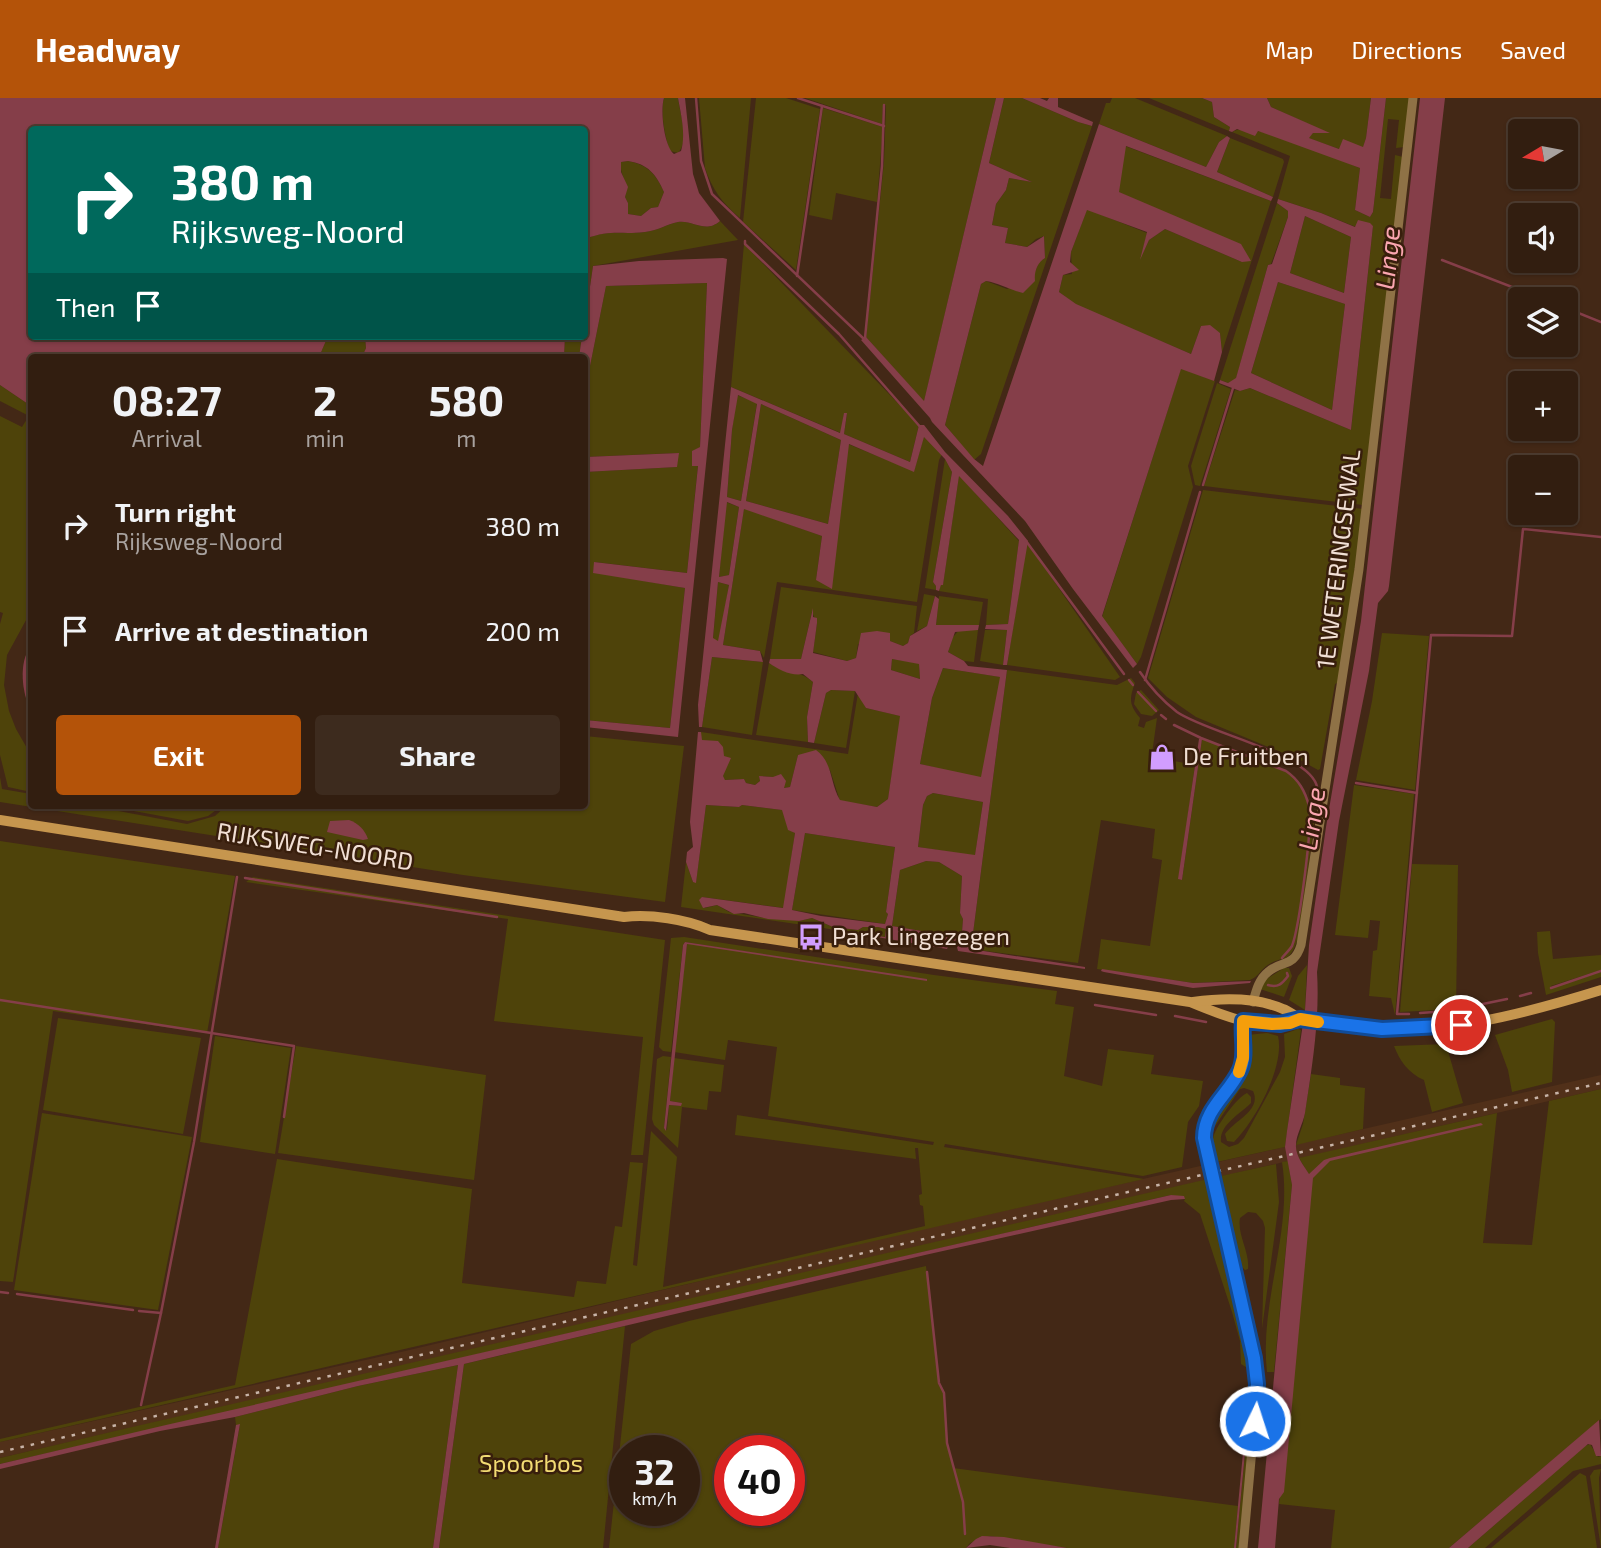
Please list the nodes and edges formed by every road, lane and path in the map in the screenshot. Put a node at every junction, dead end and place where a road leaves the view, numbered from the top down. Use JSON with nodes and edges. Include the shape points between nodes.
{"nodes":[{"id":1,"x":1413,"y":98,"type":"edge"},
{"id":2,"x":0,"y":820,"type":"edge"},
{"id":3,"x":1601,"y":990,"type":"edge"},
{"id":4,"x":1234,"y":1000,"type":"junction"},
{"id":5,"x":1190,"y":1002,"type":"junction"},
{"id":6,"x":1254,"y":1002,"type":"junction"},
{"id":7,"x":1270,"y":1005,"type":"junction"},
{"id":8,"x":1227,"y":1018,"type":"junction"},
{"id":9,"x":1301,"y":1019,"type":"junction"},
{"id":10,"x":1243,"y":1021,"type":"junction"},
{"id":11,"x":1263,"y":1023,"type":"junction"},
{"id":12,"x":1243,"y":1548,"type":"edge"}],
"edges":[{"from":1,"to":6,"type":"street","name":"1E WETERINGSEWAL","via":[[1357,583],[1301,945],[1289,962],[1264,976]]},
{"from":2,"to":5,"type":"main road","name":"RIJKSWEG-NOORD","via":[[624,916],[649,924]]},
{"from":3,"to":9,"type":"main road","name":"RIJKSWEG-NOORD","via":[[1461,1025],[1382,1029]]},
{"from":4,"to":5,"type":"main road","name":"RIJKSWEG-NOORD"},
{"from":4,"to":6,"type":"main road","name":"RIJKSWEG-NOORD"},
{"from":4,"to":8,"type":"main road","via":[[1225,1009]]},
{"from":5,"to":8,"type":"main road","name":"RIJKSWEG-NOORD"},
{"from":6,"to":7,"type":"main road","name":"RIJKSWEG-NOORD"},
{"from":7,"to":9,"type":"main road","name":"RIJKSWEG-NOORD"},
{"from":7,"to":11,"type":"main road","via":[[1272,1016]]},
{"from":8,"to":10,"type":"main road","name":"RIJKSWEG-NOORD"},
{"from":9,"to":11,"type":"main road","name":"RIJKSWEG-NOORD"},
{"from":10,"to":11,"type":"main road","name":"RIJKSWEG-NOORD"},
{"from":10,"to":12,"type":"street","bridge":true,"via":[[1242,1064],[1204,1131],[1257,1373]]}]}
